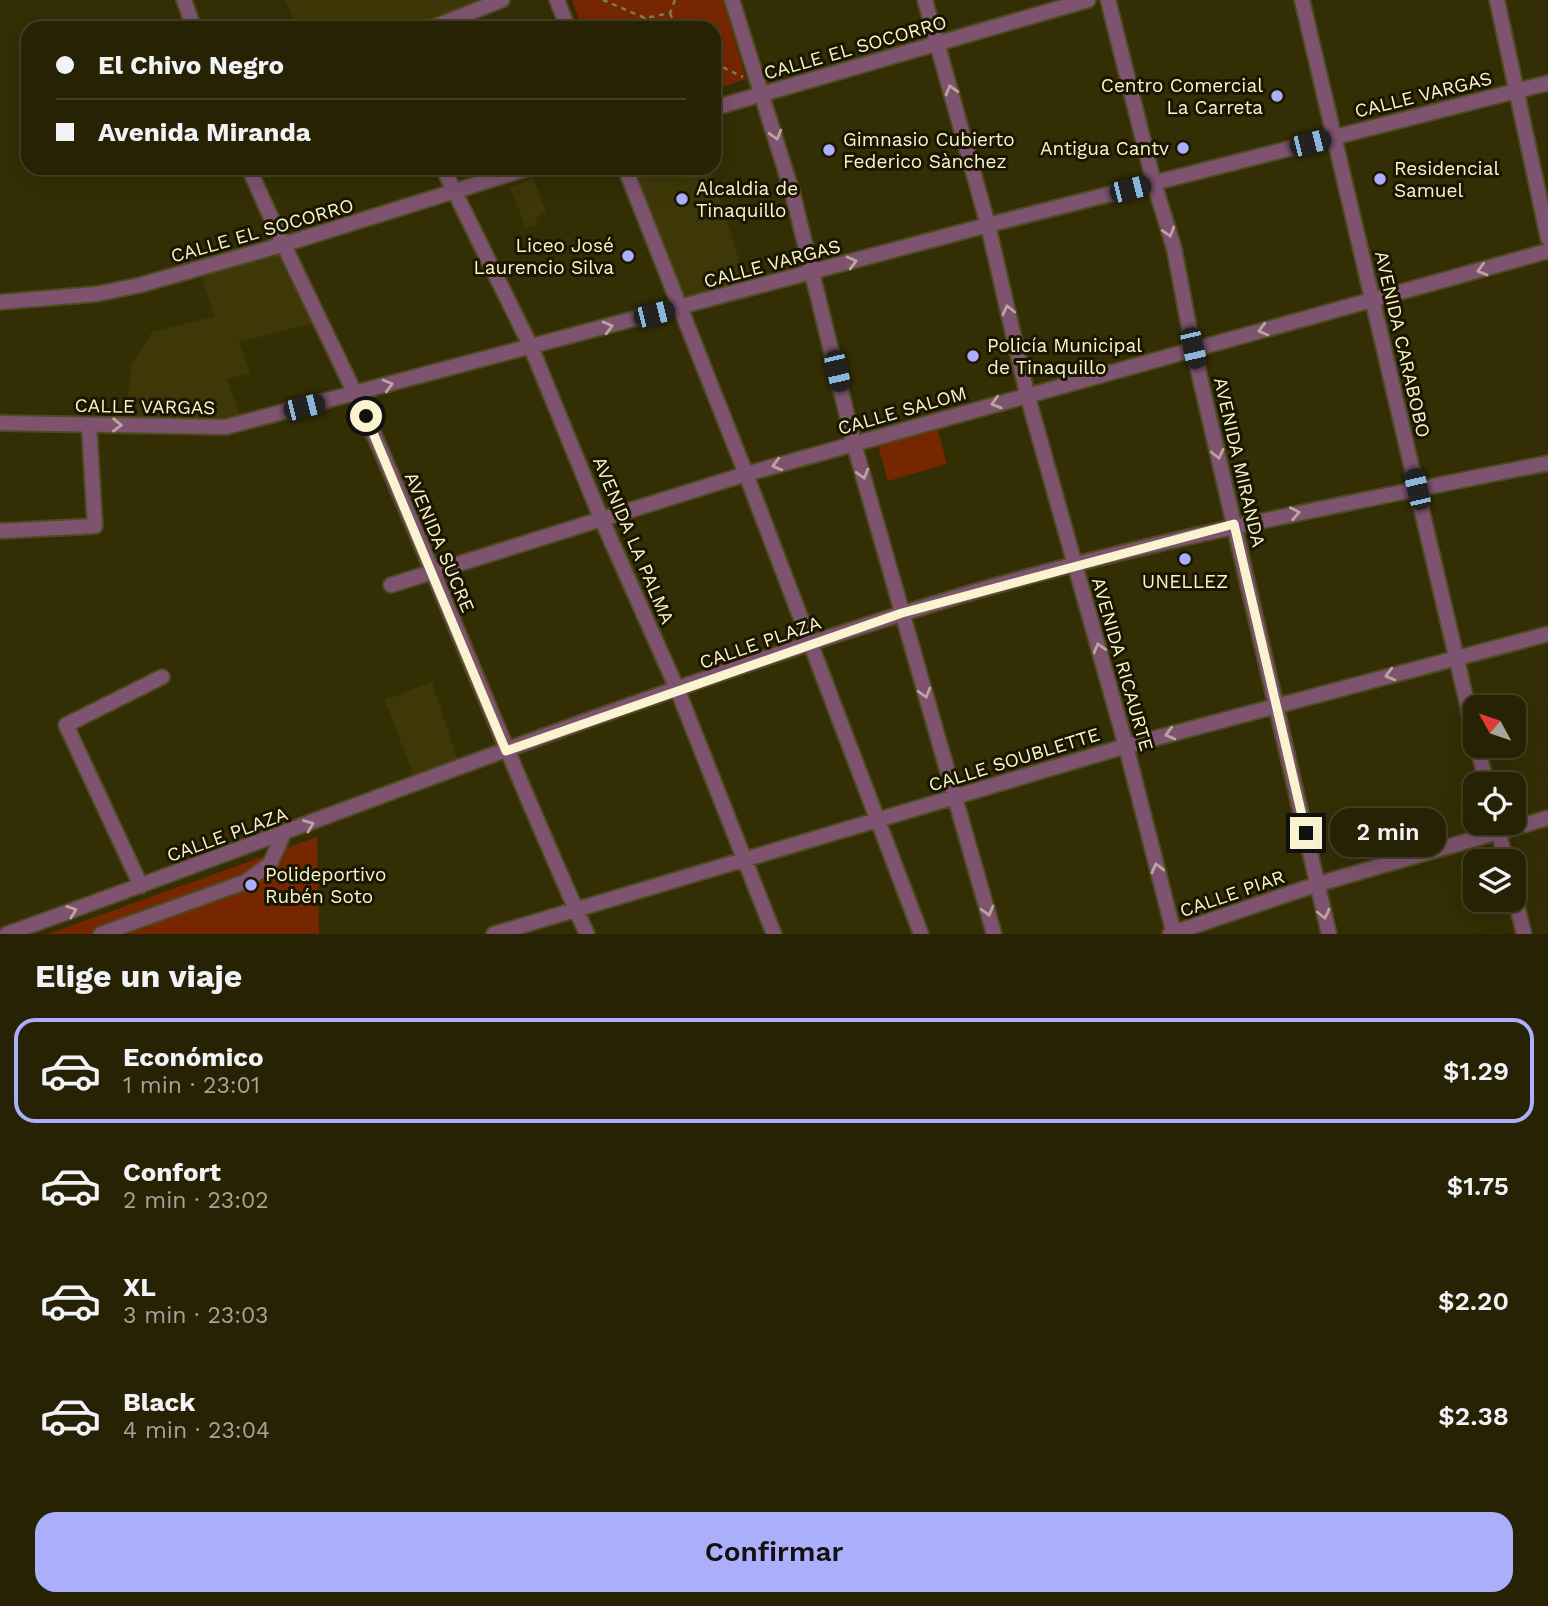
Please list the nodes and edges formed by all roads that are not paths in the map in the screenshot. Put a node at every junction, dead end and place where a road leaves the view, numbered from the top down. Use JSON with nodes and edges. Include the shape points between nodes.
{"nodes":[{"id":1,"x":184,"y":0,"type":"edge"},
{"id":2,"x":502,"y":0,"type":"edge"},
{"id":3,"x":557,"y":0,"type":"edge"},
{"id":4,"x":733,"y":0,"type":"edge"},
{"id":5,"x":925,"y":0,"type":"edge"},
{"id":6,"x":1087,"y":0,"type":"edge"},
{"id":7,"x":1108,"y":0,"type":"edge"},
{"id":8,"x":1302,"y":0,"type":"edge"},
{"id":9,"x":1497,"y":0,"type":"edge"},
{"id":10,"x":192,"y":21,"type":"edge"},
{"id":11,"x":449,"y":21,"type":"edge"},
{"id":12,"x":565,"y":21,"type":"edge"},
{"id":13,"x":938,"y":44,"type":"junction"},
{"id":14,"x":1548,"y":83,"type":"edge"},
{"id":15,"x":1518,"y":91,"type":"junction"},
{"id":16,"x":763,"y":93,"type":"junction"},
{"id":17,"x":721,"y":106,"type":"edge"},
{"id":18,"x":1336,"y":136,"type":"junction"},
{"id":19,"x":252,"y":175,"type":"edge"},
{"id":20,"x":446,"y":175,"type":"edge"},
{"id":21,"x":508,"y":175,"type":"edge"},
{"id":22,"x":628,"y":175,"type":"edge"},
{"id":23,"x":1154,"y":183,"type":"junction"},
{"id":24,"x":455,"y":193,"type":"junction"},
{"id":25,"x":988,"y":225,"type":"junction"},
{"id":26,"x":1548,"y":238,"type":"edge"},
{"id":27,"x":282,"y":245,"type":"junction"},
{"id":28,"x":1548,"y":251,"type":"edge"},
{"id":29,"x":814,"y":273,"type":"junction"},
{"id":30,"x":1372,"y":300,"type":"junction"},
{"id":31,"x":0,"y":302,"type":"edge"},
{"id":32,"x":679,"y":308,"type":"junction"},
{"id":33,"x":531,"y":347,"type":"junction"},
{"id":34,"x":1193,"y":348,"type":"junction"},
{"id":35,"x":356,"y":394,"type":"junction"},
{"id":36,"x":1027,"y":394,"type":"junction"},
{"id":37,"x":0,"y":423,"type":"edge"},
{"id":38,"x":89,"y":425,"type":"junction"},
{"id":39,"x":854,"y":444,"type":"junction"},
{"id":40,"x":1548,"y":463,"type":"edge"},
{"id":41,"x":746,"y":474,"type":"junction"},
{"id":42,"x":1417,"y":489,"type":"junction"},
{"id":43,"x":601,"y":518,"type":"junction"},
{"id":44,"x":1234,"y":524,"type":"junction"},
{"id":45,"x":0,"y":531,"type":"edge"},
{"id":46,"x":1075,"y":565,"type":"junction"},
{"id":47,"x":431,"y":570,"type":"junction"},
{"id":48,"x":391,"y":585,"type":"dead end"},
{"id":49,"x":902,"y":613,"type":"junction"},
{"id":50,"x":1548,"y":634,"type":"edge"},
{"id":51,"x":809,"y":645,"type":"junction"},
{"id":52,"x":1456,"y":658,"type":"junction"},
{"id":53,"x":162,"y":677,"type":"dead end"},
{"id":54,"x":678,"y":691,"type":"junction"},
{"id":55,"x":1465,"y":695,"type":"edge"},
{"id":56,"x":1278,"y":705,"type":"junction"},
{"id":57,"x":1126,"y":746,"type":"junction"},
{"id":58,"x":506,"y":751,"type":"junction"},
{"id":59,"x":956,"y":798,"type":"junction"},
{"id":60,"x":1548,"y":818,"type":"edge"},
{"id":61,"x":877,"y":819,"type":"junction"},
{"id":62,"x":1526,"y":822,"type":"edge"},
{"id":63,"x":283,"y":835,"type":"junction"},
{"id":64,"x":1472,"y":835,"type":"edge"},
{"id":65,"x":743,"y":859,"type":"junction"},
{"id":66,"x":1318,"y":884,"type":"junction"},
{"id":67,"x":141,"y":886,"type":"junction"},
{"id":68,"x":577,"y":910,"type":"junction"},
{"id":69,"x":1518,"y":912,"type":"edge"},
{"id":70,"x":8,"y":934,"type":"edge"},
{"id":71,"x":101,"y":934,"type":"edge"},
{"id":72,"x":494,"y":934,"type":"edge"},
{"id":73,"x":587,"y":934,"type":"edge"},
{"id":74,"x":774,"y":934,"type":"edge"},
{"id":75,"x":921,"y":934,"type":"edge"},
{"id":76,"x":994,"y":934,"type":"edge"},
{"id":77,"x":1173,"y":934,"type":"edge"},
{"id":78,"x":1329,"y":934,"type":"edge"},
{"id":79,"x":1524,"y":934,"type":"edge"}],
"edges":[{"from":1,"to":10,"type":"street"},
{"from":2,"to":11,"type":"street"},
{"from":3,"to":12,"type":"street"},
{"from":4,"to":16,"type":"street"},
{"from":5,"to":13,"type":"street","name":"AVENIDA RICAURTE"},
{"from":6,"to":13,"type":"street","name":"CALLE EL SOCORRO"},
{"from":7,"to":23,"type":"street","name":"AVENIDA MIRANDA"},
{"from":8,"to":18,"type":"street","name":"AVENIDA CARABOBO"},
{"from":9,"to":15,"type":"street"},
{"from":13,"to":16,"type":"street","name":"CALLE EL SOCORRO"},
{"from":25,"to":13,"type":"street","name":"AVENIDA RICAURTE","one_way":true},
{"from":14,"to":15,"type":"street","name":"CALLE VARGAS"},
{"from":15,"to":18,"type":"street","name":"CALLE VARGAS"},
{"from":15,"to":26,"type":"street"},
{"from":16,"to":17,"type":"street","name":"CALLE EL SOCORRO"},
{"from":16,"to":29,"type":"street","one_way":true},
{"from":18,"to":23,"type":"street","name":"CALLE VARGAS"},
{"from":18,"to":30,"type":"street","name":"AVENIDA CARABOBO"},
{"from":19,"to":27,"type":"street","name":"AVENIDA SUCRE"},
{"from":20,"to":24,"type":"street","name":"AVENIDA LA PALMA"},
{"from":21,"to":24,"type":"street","name":"CALLE EL SOCORRO"},
{"from":22,"to":32,"type":"street"},
{"from":23,"to":25,"type":"street","name":"CALLE VARGAS"},
{"from":23,"to":34,"type":"street","name":"AVENIDA MIRANDA","one_way":true,"via":[[1174,248]]},
{"from":24,"to":27,"type":"street","name":"CALLE EL SOCORRO"},
{"from":24,"to":33,"type":"street","name":"AVENIDA LA PALMA"},
{"from":29,"to":25,"type":"street","name":"CALLE VARGAS","one_way":true},
{"from":36,"to":25,"type":"street","name":"AVENIDA RICAURTE","one_way":true},
{"from":27,"to":31,"type":"street","name":"CALLE EL SOCORRO","via":[[97,294]]},
{"from":27,"to":35,"type":"street","name":"AVENIDA SUCRE"},
{"from":28,"to":30,"type":"street","name":"CALLE SALOM","one_way":true},
{"from":29,"to":32,"type":"street","name":"CALLE VARGAS"},
{"from":29,"to":39,"type":"street"},
{"from":30,"to":34,"type":"street","name":"CALLE SALOM","one_way":true},
{"from":30,"to":42,"type":"street","name":"AVENIDA CARABOBO"},
{"from":33,"to":32,"type":"street","name":"CALLE VARGAS","one_way":true},
{"from":32,"to":41,"type":"street"},
{"from":35,"to":33,"type":"street","name":"CALLE VARGAS","one_way":true},
{"from":33,"to":43,"type":"street","name":"AVENIDA LA PALMA"},
{"from":34,"to":36,"type":"street","name":"CALLE SALOM"},
{"from":34,"to":44,"type":"street","name":"AVENIDA MIRANDA","one_way":true},
{"from":38,"to":35,"type":"street","name":"CALLE VARGAS","one_way":true,"via":[[226,427]]},
{"from":35,"to":47,"type":"street","name":"AVENIDA SUCRE"},
{"from":36,"to":39,"type":"street","name":"CALLE SALOM","one_way":true},
{"from":36,"to":46,"type":"street","name":"AVENIDA RICAURTE"},
{"from":37,"to":38,"type":"street","name":"CALLE VARGAS"},
{"from":38,"to":45,"type":"street","via":[[95,526]]},
{"from":39,"to":41,"type":"street","name":"CALLE SALOM","one_way":true},
{"from":39,"to":49,"type":"street","one_way":true},
{"from":40,"to":42,"type":"street","name":"CALLE PLAZA"},
{"from":41,"to":43,"type":"street","name":"CALLE SALOM"},
{"from":41,"to":51,"type":"street"},
{"from":44,"to":42,"type":"street","name":"CALLE PLAZA","one_way":true},
{"from":42,"to":52,"type":"street","name":"AVENIDA CARABOBO"},
{"from":43,"to":47,"type":"street","name":"CALLE SALOM"},
{"from":43,"to":54,"type":"street","name":"AVENIDA LA PALMA"},
{"from":44,"to":46,"type":"street","name":"CALLE PLAZA"},
{"from":44,"to":56,"type":"street","name":"AVENIDA MIRANDA"},
{"from":46,"to":49,"type":"street","name":"CALLE PLAZA"},
{"from":57,"to":46,"type":"street","name":"AVENIDA RICAURTE","one_way":true},
{"from":47,"to":48,"type":"street","name":"CALLE SALOM"},
{"from":47,"to":58,"type":"street","name":"AVENIDA SUCRE"},
{"from":49,"to":51,"type":"street","name":"CALLE PLAZA"},
{"from":49,"to":59,"type":"street","one_way":true},
{"from":50,"to":52,"type":"street","name":"CALLE SOUBLETTE"},
{"from":51,"to":54,"type":"street","name":"CALLE PLAZA"},
{"from":51,"to":61,"type":"street"},
{"from":52,"to":55,"type":"street","name":"AVENIDA CARABOBO"},
{"from":52,"to":56,"type":"street","name":"CALLE SOUBLETTE","one_way":true},
{"from":53,"to":67,"type":"street","via":[[66,725]]},
{"from":54,"to":58,"type":"street","name":"CALLE PLAZA"},
{"from":54,"to":65,"type":"street","name":"AVENIDA LA PALMA"},
{"from":56,"to":57,"type":"street","name":"CALLE SOUBLETTE","one_way":true},
{"from":56,"to":66,"type":"street","name":"AVENIDA MIRANDA"},
{"from":57,"to":59,"type":"street","name":"CALLE SOUBLETTE"},
{"from":77,"to":57,"type":"street","name":"AVENIDA RICAURTE","one_way":true},
{"from":63,"to":58,"type":"street","name":"CALLE PLAZA","one_way":true},
{"from":58,"to":68,"type":"street","name":"AVENIDA SUCRE"},
{"from":59,"to":61,"type":"street","name":"CALLE SOUBLETTE"},
{"from":59,"to":76,"type":"street","one_way":true},
{"from":60,"to":62,"type":"street","name":"CALLE PIAR"},
{"from":61,"to":65,"type":"street","name":"CALLE SOUBLETTE"},
{"from":61,"to":75,"type":"street"},
{"from":63,"to":67,"type":"street","name":"CALLE PLAZA"},
{"from":63,"to":71,"type":"street","via":[[270,864],[245,883]]},
{"from":64,"to":66,"type":"street","name":"CALLE PIAR"},
{"from":65,"to":68,"type":"street","name":"CALLE SOUBLETTE"},
{"from":65,"to":74,"type":"street","name":"AVENIDA LA PALMA"},
{"from":66,"to":77,"type":"street","name":"CALLE PIAR"},
{"from":66,"to":78,"type":"street","name":"AVENIDA MIRANDA","one_way":true},
{"from":70,"to":67,"type":"street","name":"CALLE PLAZA","one_way":true},
{"from":68,"to":72,"type":"street","name":"CALLE SOUBLETTE"},
{"from":68,"to":73,"type":"street","name":"AVENIDA SUCRE"},
{"from":69,"to":79,"type":"street"}]}
